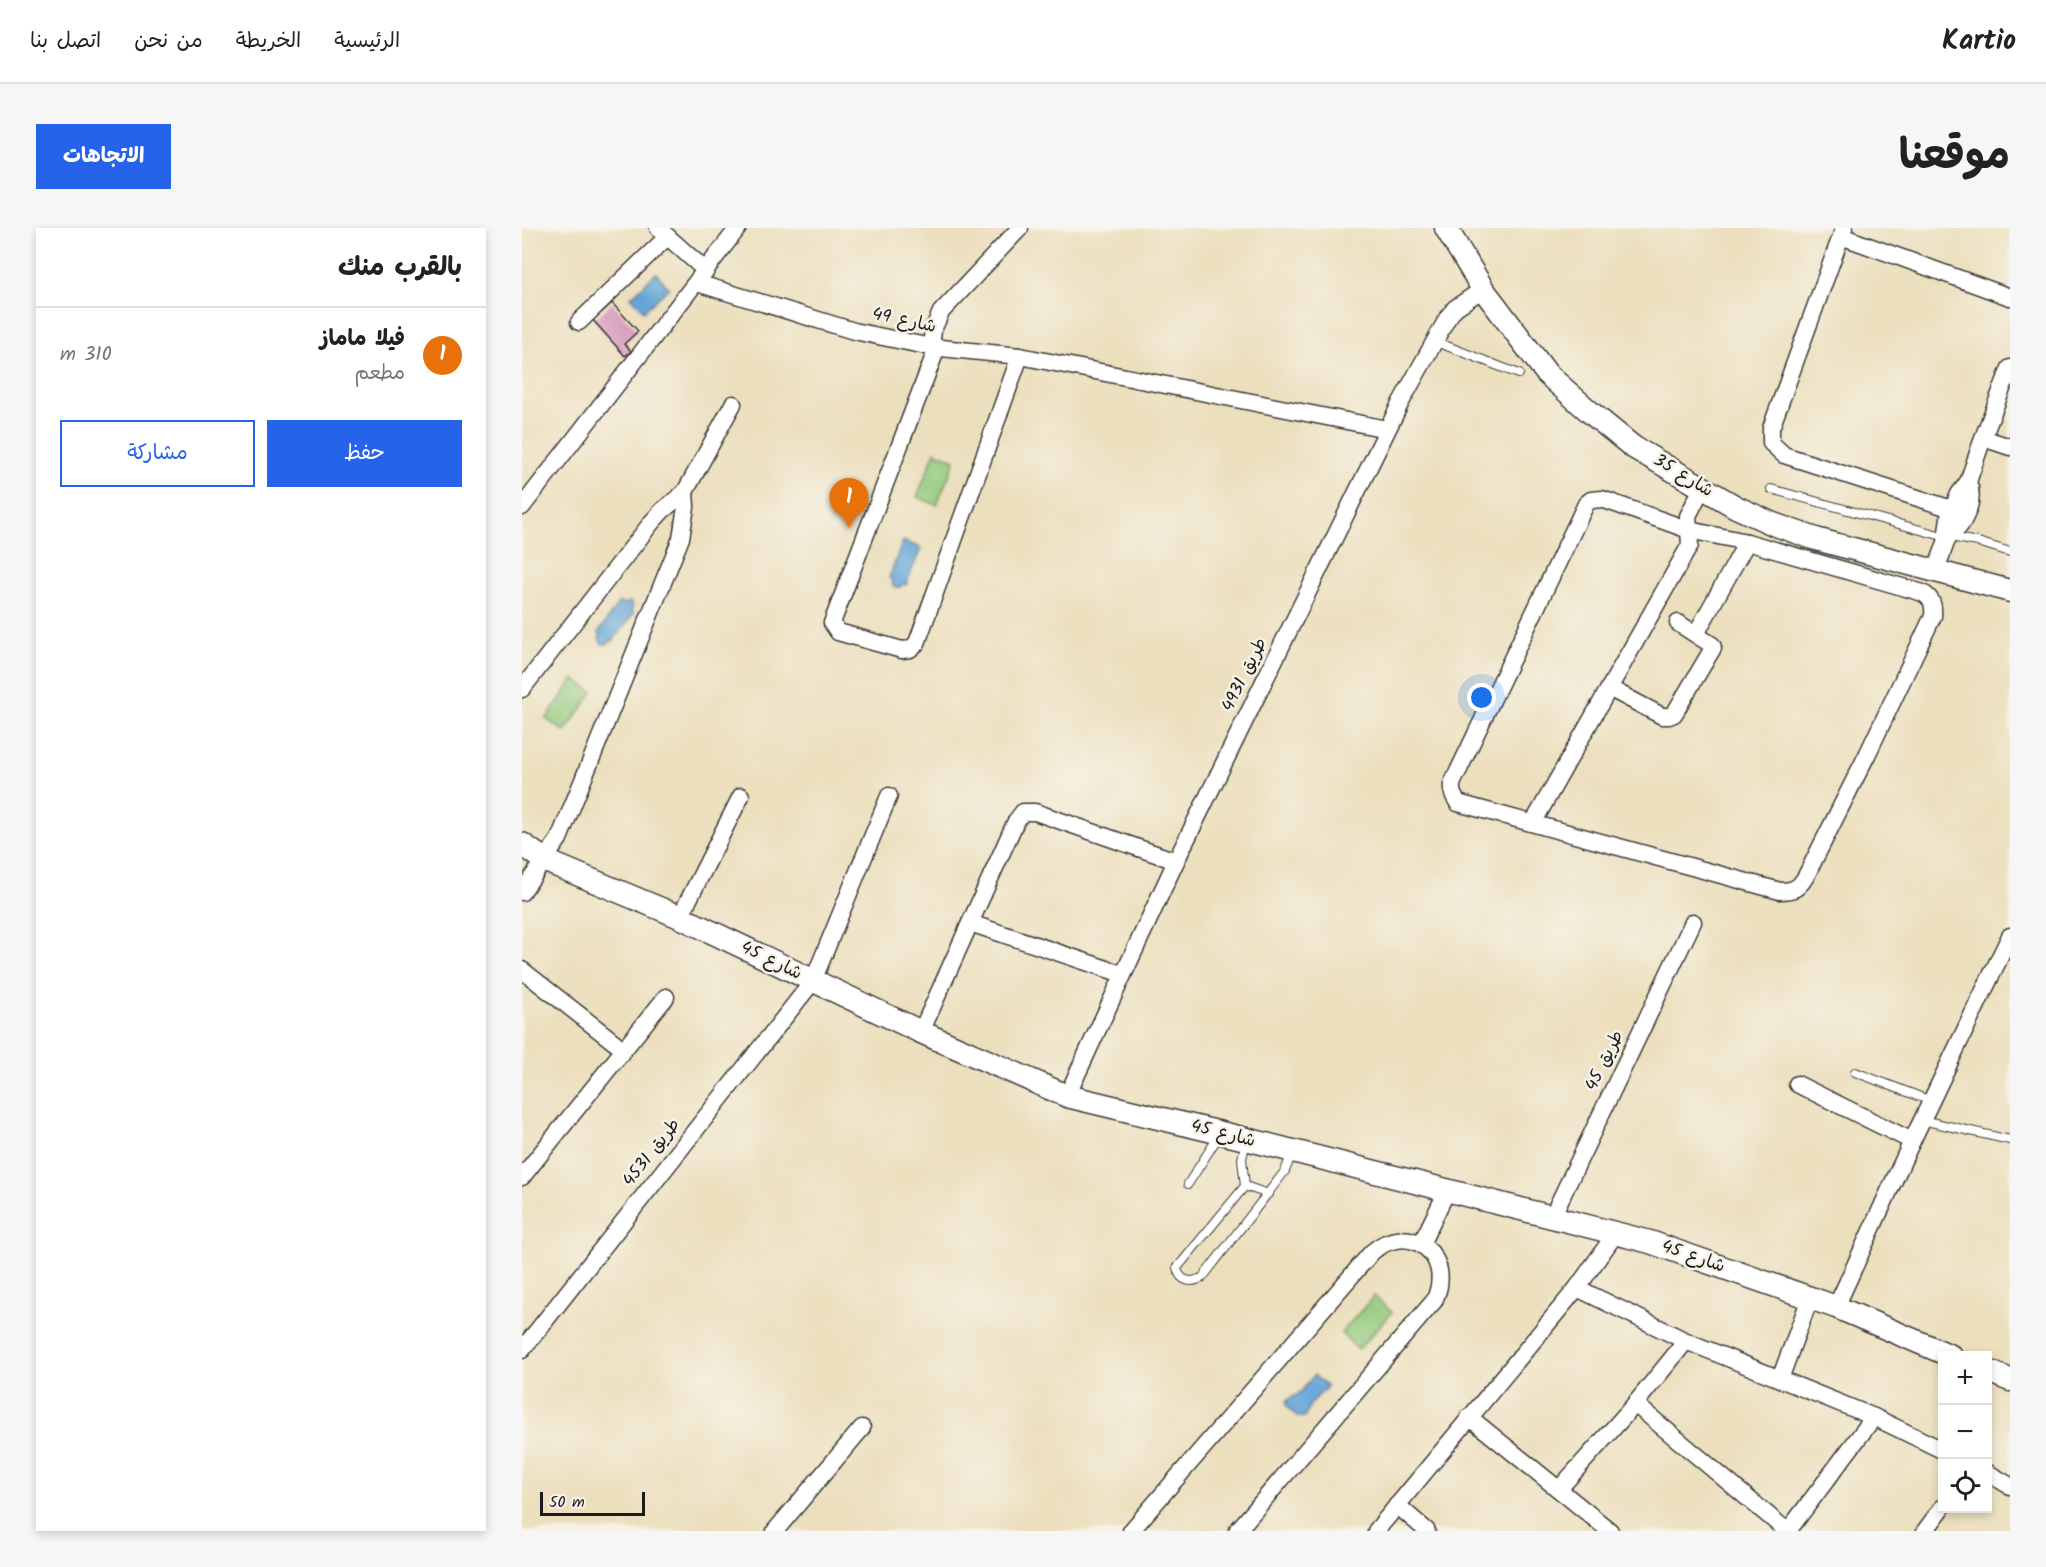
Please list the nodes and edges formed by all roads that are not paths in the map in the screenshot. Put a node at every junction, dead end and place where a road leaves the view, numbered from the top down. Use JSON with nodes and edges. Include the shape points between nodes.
{"nodes":[{"id":1,"x":738,"y":228,"type":"edge"},
{"id":2,"x":1020,"y":228,"type":"edge"},
{"id":3,"x":1446,"y":228,"type":"edge"},
{"id":4,"x":662,"y":232,"type":"edge"},
{"id":5,"x":1843,"y":232,"type":"edge"},
{"id":6,"x":702,"y":277,"type":"junction"},
{"id":7,"x":1483,"y":289,"type":"junction"},
{"id":8,"x":2010,"y":297,"type":"edge"},
{"id":9,"x":579,"y":322,"type":"dead end"},
{"id":10,"x":1433,"y":341,"type":"junction"},
{"id":11,"x":934,"y":348,"type":"junction"},
{"id":12,"x":1020,"y":356,"type":"junction"},
{"id":13,"x":2010,"y":368,"type":"edge"},
{"id":14,"x":1519,"y":374,"type":"dead end"},
{"id":15,"x":733,"y":404,"type":"dead end"},
{"id":16,"x":1388,"y":429,"type":"junction"},
{"id":17,"x":1983,"y":438,"type":"junction"},
{"id":18,"x":2010,"y":447,"type":"edge"},
{"id":19,"x":1968,"y":482,"type":"junction"},
{"id":20,"x":1702,"y":488,"type":"junction"},
{"id":21,"x":1771,"y":489,"type":"dead end"},
{"id":22,"x":685,"y":492,"type":"junction"},
{"id":23,"x":525,"y":497,"type":"edge"},
{"id":24,"x":1953,"y":509,"type":"junction"},
{"id":25,"x":1689,"y":530,"type":"junction"},
{"id":26,"x":1948,"y":537,"type":"junction"},
{"id":27,"x":1747,"y":542,"type":"junction"},
{"id":28,"x":2010,"y":552,"type":"edge"},
{"id":29,"x":1936,"y":570,"type":"junction"},
{"id":30,"x":2010,"y":591,"type":"edge"},
{"id":31,"x":1678,"y":623,"type":"dead end"},
{"id":32,"x":1696,"y":634,"type":"junction"},
{"id":33,"x":1609,"y":688,"type":"junction"},
{"id":34,"x":522,"y":689,"type":"edge"},
{"id":35,"x":741,"y":796,"type":"dead end"},
{"id":36,"x":889,"y":796,"type":"dead end"},
{"id":37,"x":1533,"y":824,"type":"junction"},
{"id":38,"x":522,"y":844,"type":"edge"},
{"id":39,"x":546,"y":861,"type":"junction"},
{"id":40,"x":1176,"y":861,"type":"junction"},
{"id":41,"x":522,"y":892,"type":"edge"},
{"id":42,"x":680,"y":917,"type":"junction"},
{"id":43,"x":1692,"y":922,"type":"dead end"},
{"id":44,"x":970,"y":923,"type":"junction"},
{"id":45,"x":2010,"y":936,"type":"edge"},
{"id":46,"x":522,"y":970,"type":"edge"},
{"id":47,"x":1122,"y":974,"type":"junction"},
{"id":48,"x":813,"y":981,"type":"junction"},
{"id":49,"x":666,"y":997,"type":"dead end"},
{"id":50,"x":921,"y":1032,"type":"junction"},
{"id":51,"x":623,"y":1049,"type":"junction"},
{"id":52,"x":1855,"y":1072,"type":"dead end"},
{"id":53,"x":1797,"y":1084,"type":"dead end"},
{"id":54,"x":1067,"y":1096,"type":"junction"},
{"id":55,"x":1931,"y":1101,"type":"junction"},
{"id":56,"x":1922,"y":1120,"type":"junction"},
{"id":57,"x":1220,"y":1133,"type":"junction"},
{"id":58,"x":1246,"y":1139,"type":"junction"},
{"id":59,"x":2010,"y":1140,"type":"edge"},
{"id":60,"x":1912,"y":1141,"type":"junction"},
{"id":61,"x":1292,"y":1152,"type":"junction"},
{"id":62,"x":522,"y":1177,"type":"edge"},
{"id":63,"x":1188,"y":1184,"type":"dead end"},
{"id":64,"x":1245,"y":1186,"type":"junction"},
{"id":65,"x":1447,"y":1191,"type":"junction"},
{"id":66,"x":1268,"y":1194,"type":"junction"},
{"id":67,"x":1552,"y":1217,"type":"junction"},
{"id":68,"x":1616,"y":1233,"type":"junction"},
{"id":69,"x":1421,"y":1244,"type":"junction"},
{"id":70,"x":1577,"y":1288,"type":"junction"},
{"id":71,"x":1809,"y":1298,"type":"junction"},
{"id":72,"x":1836,"y":1307,"type":"junction"},
{"id":73,"x":1686,"y":1341,"type":"junction"},
{"id":74,"x":522,"y":1350,"type":"edge"},
{"id":75,"x":1939,"y":1351,"type":"edge"},
{"id":76,"x":1992,"y":1373,"type":"edge"},
{"id":77,"x":1780,"y":1379,"type":"junction"},
{"id":78,"x":2010,"y":1380,"type":"edge"},
{"id":79,"x":1635,"y":1404,"type":"junction"},
{"id":80,"x":1469,"y":1417,"type":"junction"},
{"id":81,"x":1874,"y":1417,"type":"junction"},
{"id":82,"x":862,"y":1428,"type":"dead end"},
{"id":83,"x":1938,"y":1448,"type":"edge"},
{"id":84,"x":1992,"y":1475,"type":"edge"},
{"id":85,"x":2010,"y":1486,"type":"edge"},
{"id":86,"x":1559,"y":1489,"type":"junction"},
{"id":87,"x":1397,"y":1505,"type":"junction"},
{"id":88,"x":1938,"y":1513,"type":"edge"},
{"id":89,"x":1136,"y":1529,"type":"edge"},
{"id":90,"x":775,"y":1531,"type":"edge"},
{"id":91,"x":1237,"y":1531,"type":"edge"},
{"id":92,"x":1376,"y":1531,"type":"edge"},
{"id":93,"x":1426,"y":1531,"type":"edge"},
{"id":94,"x":1610,"y":1531,"type":"edge"},
{"id":95,"x":1787,"y":1531,"type":"edge"},
{"id":96,"x":1925,"y":1531,"type":"edge"}],
"edges":[{"from":1,"to":6,"type":"street"},
{"from":2,"to":11,"type":"street","via":[[941,312],[933,330]]},
{"from":3,"to":7,"type":"street","name":"شارع 35"},
{"from":4,"to":6,"type":"street"},
{"from":4,"to":9,"type":"street"},
{"from":5,"to":8,"type":"street"},
{"from":5,"to":24,"type":"street","via":[[1771,428],[1772,443],[1784,455]]},
{"from":6,"to":11,"type":"street","name":"شارع 49","via":[[843,328]]},
{"from":6,"to":23,"type":"street"},
{"from":7,"to":10,"type":"street","name":"طريق 4931","via":[[1455,309]]},
{"from":7,"to":20,"type":"street","name":"شارع 35","via":[[1547,374],[1633,447]]},
{"from":10,"to":14,"type":"lane"},
{"from":10,"to":16,"type":"street","name":"طريق 4931"},
{"from":11,"to":12,"type":"street","name":"شارع 49"},
{"from":11,"to":12,"type":"street","via":[[832,623],[838,632],[902,650],[917,643]]},
{"from":12,"to":16,"type":"street","name":"شارع 49"},
{"from":13,"to":17,"type":"street"},
{"from":15,"to":22,"type":"street"},
{"from":16,"to":40,"type":"street","name":"طريق 4931"},
{"from":17,"to":18,"type":"street"},
{"from":17,"to":19,"type":"street"},
{"from":19,"to":24,"type":"street"},
{"from":19,"to":26,"type":"street","via":[[1971,496],[1963,522]]},
{"from":20,"to":25,"type":"street","via":[[1688,516]]},
{"from":20,"to":29,"type":"street","name":"شارع 35","via":[[1773,524]]},
{"from":21,"to":26,"type":"lane"},
{"from":22,"to":34,"type":"street","via":[[651,522]]},
{"from":22,"to":39,"type":"street","via":[[681,538],[559,839]]},
{"from":24,"to":26,"type":"street"},
{"from":25,"to":27,"type":"street"},
{"from":25,"to":33,"type":"street","via":[[1690,545]]},
{"from":25,"to":37,"type":"street","via":[[1602,499],[1586,504],[1452,784],[1451,791],[1458,803]]},
{"from":26,"to":28,"type":"lane"},
{"from":26,"to":29,"type":"street"},
{"from":27,"to":32,"type":"street"},
{"from":27,"to":37,"type":"street","via":[[1923,593],[1934,606],[1933,616],[1872,744],[1801,885],[1793,891],[1780,891]]},
{"from":29,"to":30,"type":"street","name":"شارع 35"},
{"from":31,"to":32,"type":"street"},
{"from":32,"to":33,"type":"street","via":[[1713,648],[1674,714],[1662,716]]},
{"from":33,"to":37,"type":"street"},
{"from":35,"to":42,"type":"street"},
{"from":36,"to":48,"type":"street","name":"طريق 4531"},
{"from":38,"to":39,"type":"street","name":"شارع 45"},
{"from":39,"to":41,"type":"street"},
{"from":39,"to":42,"type":"street","name":"شارع 45"},
{"from":40,"to":44,"type":"street","via":[[1035,812],[1023,812]]},
{"from":40,"to":47,"type":"street","name":"طريق 4931"},
{"from":42,"to":48,"type":"street","name":"شارع 45"},
{"from":43,"to":67,"type":"street","name":"طريق 45"},
{"from":44,"to":47,"type":"street"},
{"from":44,"to":50,"type":"street"},
{"from":45,"to":55,"type":"street"},
{"from":46,"to":51,"type":"street"},
{"from":47,"to":54,"type":"street","name":"طريق 4931"},
{"from":48,"to":50,"type":"street","name":"شارع 45"},
{"from":48,"to":74,"type":"street","name":"طريق 4531"},
{"from":49,"to":51,"type":"street"},
{"from":50,"to":54,"type":"street","name":"شارع 45"},
{"from":51,"to":62,"type":"street"},
{"from":52,"to":55,"type":"lane"},
{"from":53,"to":60,"type":"street"},
{"from":54,"to":57,"type":"street","name":"شارع 45"},
{"from":55,"to":56,"type":"street"},
{"from":56,"to":59,"type":"lane"},
{"from":56,"to":60,"type":"street"},
{"from":57,"to":58,"type":"street","name":"شارع 45"},
{"from":57,"to":63,"type":"lane"},
{"from":58,"to":61,"type":"street","name":"شارع 45"},
{"from":58,"to":64,"type":"lane","via":[[1242,1160]]},
{"from":60,"to":72,"type":"street"},
{"from":61,"to":65,"type":"street","name":"شارع 45"},
{"from":61,"to":66,"type":"lane","via":[[1285,1171]]},
{"from":64,"to":66,"type":"lane"},
{"from":64,"to":66,"type":"lane","via":[[1177,1268],[1184,1279],[1197,1281],[1203,1277]]},
{"from":65,"to":67,"type":"street","name":"شارع 45"},
{"from":65,"to":69,"type":"street"},
{"from":67,"to":68,"type":"street","name":"شارع 45"},
{"from":68,"to":70,"type":"street"},
{"from":68,"to":71,"type":"street","name":"شارع 45","via":[[1667,1247]]},
{"from":69,"to":89,"type":"street","via":[[1389,1240],[1372,1252]]},
{"from":69,"to":91,"type":"street","via":[[1436,1259],[1440,1270],[1434,1300]]},
{"from":70,"to":73,"type":"street"},
{"from":70,"to":80,"type":"street"},
{"from":71,"to":72,"type":"street","name":"شارع 45"},
{"from":71,"to":77,"type":"street"},
{"from":72,"to":75,"type":"street","name":"شارع 45"},
{"from":73,"to":77,"type":"street"},
{"from":73,"to":79,"type":"street"},
{"from":76,"to":78,"type":"street"},
{"from":77,"to":81,"type":"street"},
{"from":79,"to":86,"type":"street"},
{"from":79,"to":95,"type":"street"},
{"from":80,"to":86,"type":"street"},
{"from":80,"to":87,"type":"street"},
{"from":81,"to":83,"type":"street"},
{"from":81,"to":95,"type":"street"},
{"from":82,"to":90,"type":"street"},
{"from":84,"to":85,"type":"street"},
{"from":86,"to":94,"type":"street"},
{"from":87,"to":92,"type":"street"},
{"from":87,"to":93,"type":"street"},
{"from":88,"to":96,"type":"street"}]}
